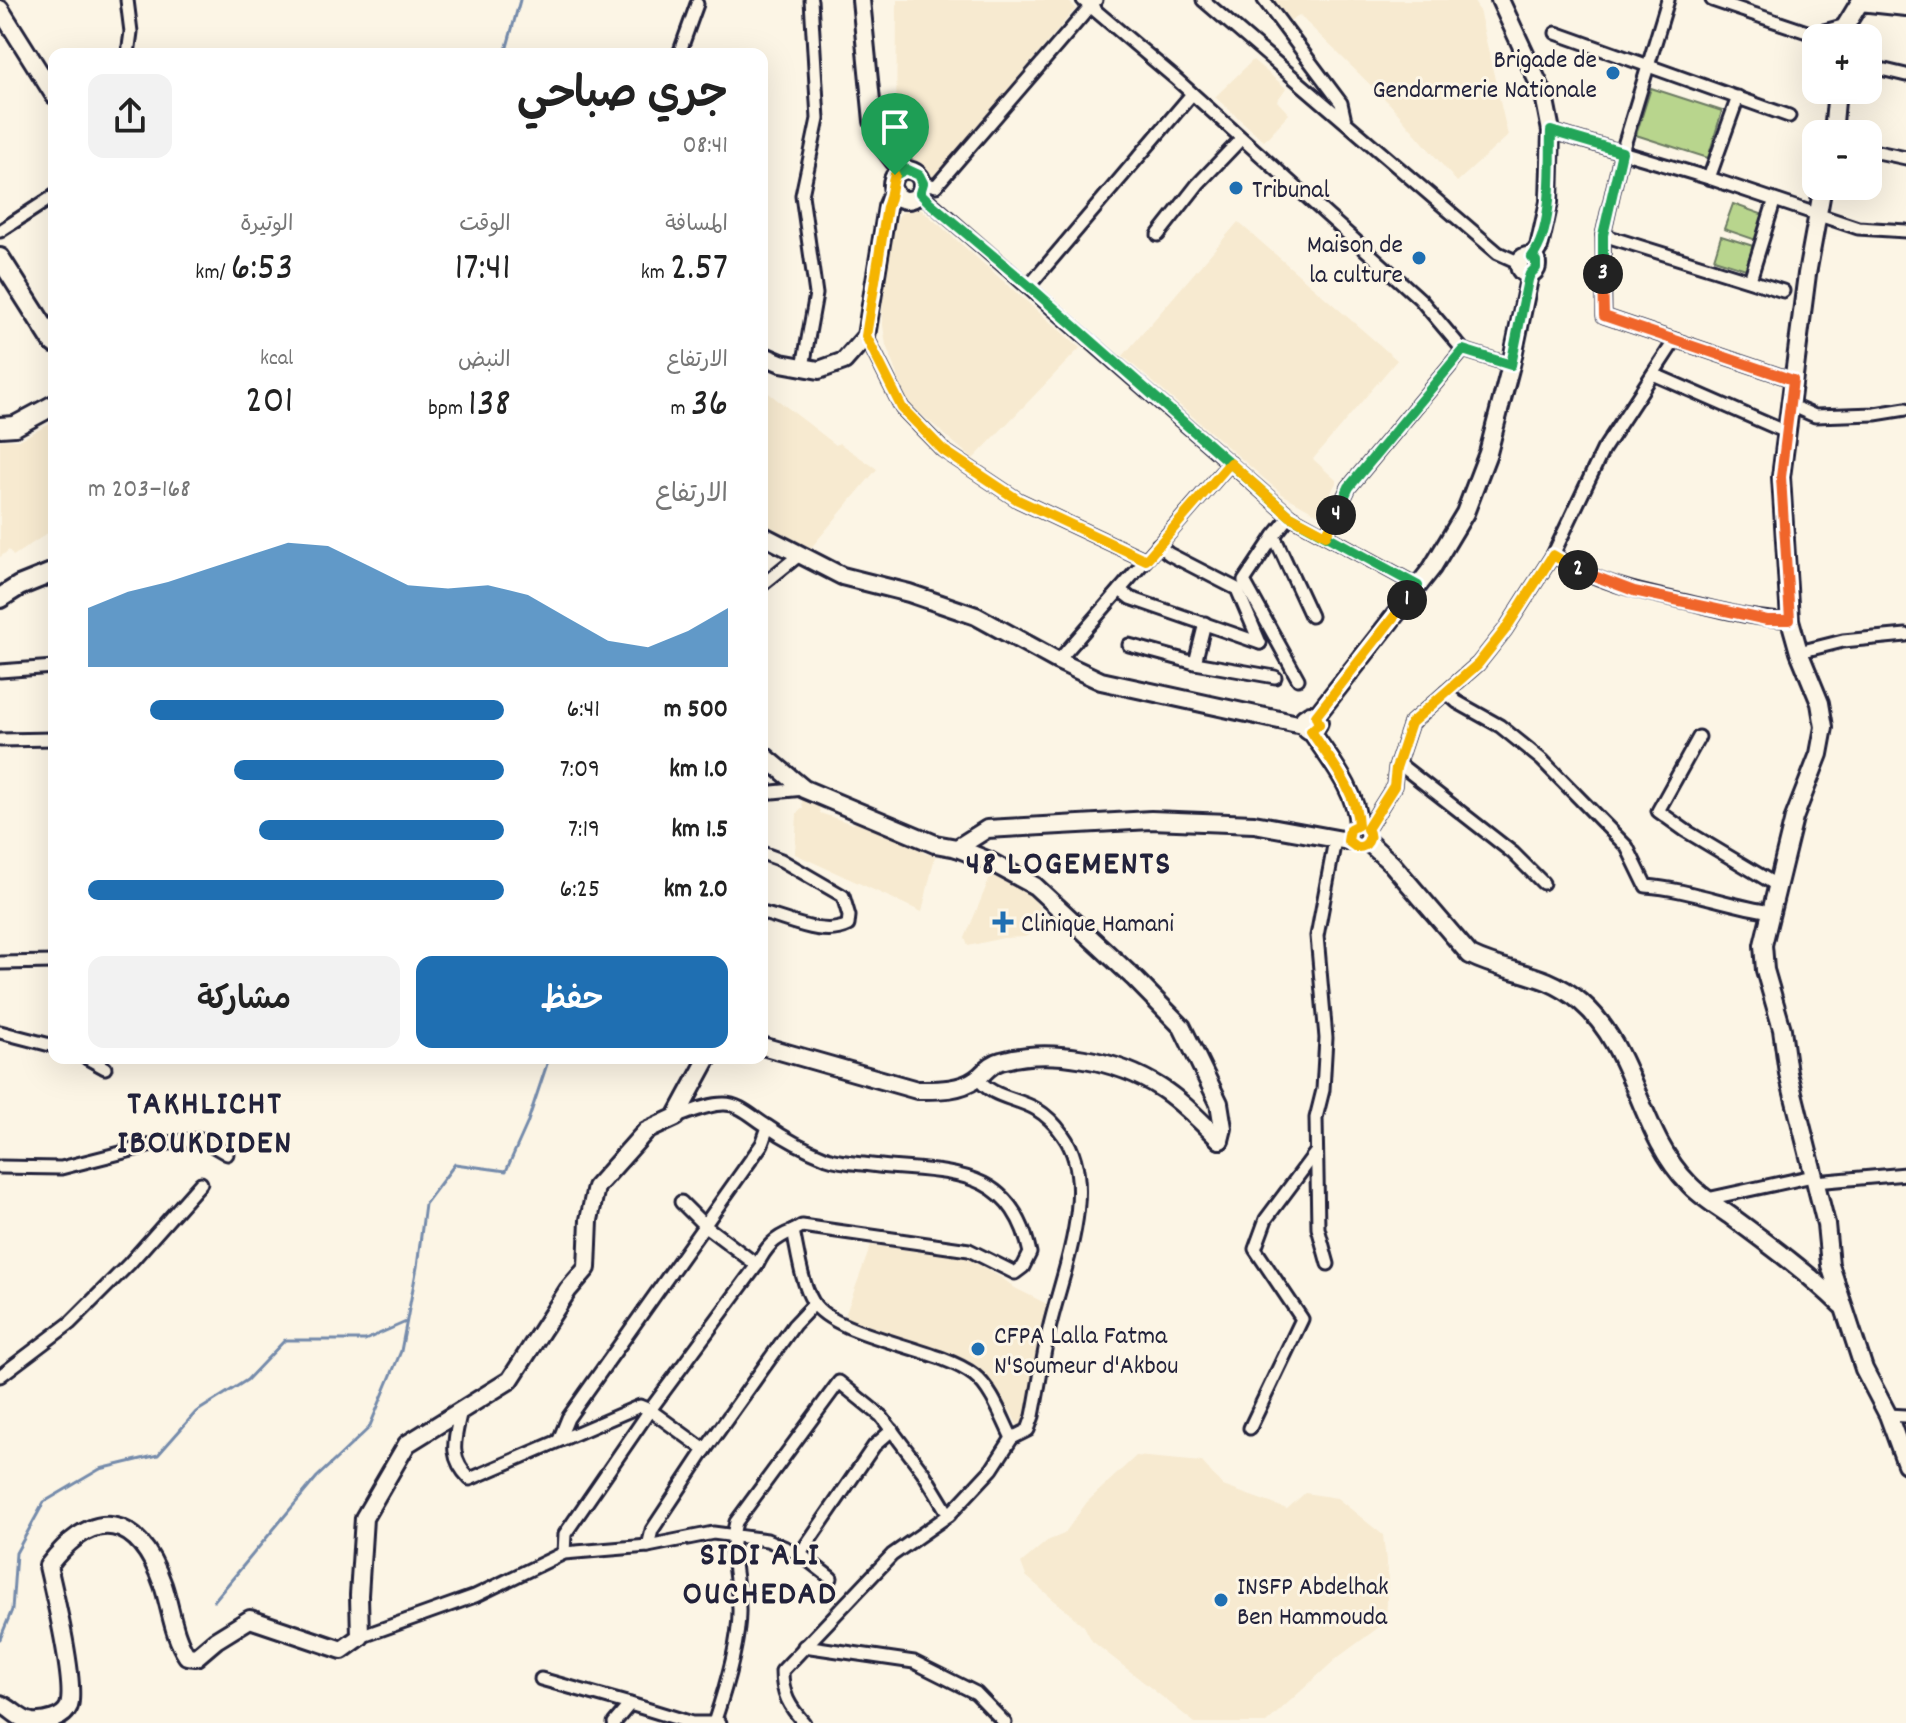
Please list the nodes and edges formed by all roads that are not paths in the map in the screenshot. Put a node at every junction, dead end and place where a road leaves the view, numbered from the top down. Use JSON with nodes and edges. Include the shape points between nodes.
{"nodes":[{"id":1,"x":127,"y":0,"type":"edge"},
{"id":2,"x":811,"y":0,"type":"edge"},
{"id":3,"x":861,"y":0,"type":"edge"},
{"id":4,"x":1203,"y":0,"type":"edge"},
{"id":5,"x":1264,"y":0,"type":"edge"},
{"id":6,"x":1500,"y":0,"type":"edge"},
{"id":7,"x":1668,"y":0,"type":"edge"},
{"id":8,"x":1712,"y":0,"type":"edge"},
{"id":9,"x":1857,"y":1,"type":"edge"},
{"id":10,"x":1090,"y":2,"type":"edge"},
{"id":11,"x":697,"y":4,"type":"dead end"},
{"id":12,"x":1906,"y":7,"type":"edge"},
{"id":13,"x":0,"y":9,"type":"edge"},
{"id":14,"x":1848,"y":24,"type":"edge"},
{"id":15,"x":1802,"y":31,"type":"edge"},
{"id":16,"x":1556,"y":33,"type":"dead end"},
{"id":17,"x":129,"y":48,"type":"edge"},
{"id":18,"x":681,"y":48,"type":"edge"},
{"id":19,"x":1647,"y":65,"type":"junction"},
{"id":20,"x":1882,"y":69,"type":"edge"},
{"id":21,"x":1906,"y":75,"type":"edge"},
{"id":22,"x":48,"y":85,"type":"edge"},
{"id":23,"x":1192,"y":94,"type":"junction"},
{"id":24,"x":1738,"y":97,"type":"junction"},
{"id":25,"x":1789,"y":116,"type":"dead end"},
{"id":26,"x":1345,"y":121,"type":"junction"},
{"id":27,"x":1551,"y":131,"type":"junction"},
{"id":28,"x":1241,"y":139,"type":"junction"},
{"id":29,"x":1622,"y":152,"type":"junction"},
{"id":30,"x":1882,"y":153,"type":"edge"},
{"id":31,"x":1906,"y":158,"type":"edge"},
{"id":32,"x":901,"y":170,"type":"junction"},
{"id":33,"x":1709,"y":178,"type":"junction"},
{"id":34,"x":922,"y":188,"type":"junction"},
{"id":35,"x":894,"y":191,"type":"junction"},
{"id":36,"x":48,"y":200,"type":"edge"},
{"id":37,"x":1821,"y":200,"type":"edge"},
{"id":38,"x":1774,"y":202,"type":"junction"},
{"id":39,"x":1818,"y":215,"type":"junction"},
{"id":40,"x":0,"y":231,"type":"edge"},
{"id":41,"x":1906,"y":231,"type":"edge"},
{"id":42,"x":1158,"y":235,"type":"dead end"},
{"id":43,"x":1603,"y":235,"type":"junction"},
{"id":44,"x":0,"y":258,"type":"edge"},
{"id":45,"x":1527,"y":264,"type":"junction"},
{"id":46,"x":1750,"y":280,"type":"junction"},
{"id":47,"x":1029,"y":286,"type":"junction"},
{"id":48,"x":1783,"y":291,"type":"dead end"},
{"id":49,"x":48,"y":334,"type":"edge"},
{"id":50,"x":866,"y":336,"type":"junction"},
{"id":51,"x":1675,"y":340,"type":"junction"},
{"id":52,"x":1463,"y":350,"type":"junction"},
{"id":53,"x":768,"y":358,"type":"edge"},
{"id":54,"x":1511,"y":365,"type":"junction"},
{"id":55,"x":803,"y":367,"type":"junction"},
{"id":56,"x":1653,"y":374,"type":"junction"},
{"id":57,"x":1793,"y":380,"type":"junction"},
{"id":58,"x":1790,"y":405,"type":"junction"},
{"id":59,"x":48,"y":408,"type":"edge"},
{"id":60,"x":1906,"y":409,"type":"edge"},
{"id":61,"x":0,"y":427,"type":"edge"},
{"id":62,"x":1786,"y":432,"type":"junction"},
{"id":63,"x":1230,"y":463,"type":"junction"},
{"id":64,"x":1290,"y":516,"type":"junction"},
{"id":65,"x":1326,"y":535,"type":"junction"},
{"id":66,"x":1274,"y":536,"type":"junction"},
{"id":67,"x":768,"y":538,"type":"edge"},
{"id":68,"x":1158,"y":545,"type":"junction"},
{"id":69,"x":1553,"y":555,"type":"junction"},
{"id":70,"x":798,"y":556,"type":"junction"},
{"id":71,"x":1146,"y":560,"type":"junction"},
{"id":72,"x":48,"y":574,"type":"edge"},
{"id":73,"x":768,"y":580,"type":"edge"},
{"id":74,"x":1418,"y":586,"type":"junction"},
{"id":75,"x":1120,"y":590,"type":"junction"},
{"id":76,"x":0,"y":598,"type":"edge"},
{"id":77,"x":1311,"y":616,"type":"dead end"},
{"id":78,"x":1790,"y":620,"type":"junction"},
{"id":79,"x":1205,"y":623,"type":"junction"},
{"id":80,"x":1906,"y":635,"type":"edge"},
{"id":81,"x":1129,"y":645,"type":"dead end"},
{"id":82,"x":1799,"y":652,"type":"junction"},
{"id":83,"x":1058,"y":661,"type":"junction"},
{"id":84,"x":1195,"y":663,"type":"junction"},
{"id":85,"x":48,"y":667,"type":"edge"},
{"id":86,"x":0,"y":671,"type":"edge"},
{"id":87,"x":1275,"y":677,"type":"dead end"},
{"id":88,"x":1298,"y":679,"type":"dead end"},
{"id":89,"x":1446,"y":692,"type":"junction"},
{"id":90,"x":1310,"y":724,"type":"junction"},
{"id":91,"x":1699,"y":737,"type":"dead end"},
{"id":92,"x":48,"y":739,"type":"edge"},
{"id":93,"x":0,"y":740,"type":"edge"},
{"id":94,"x":768,"y":759,"type":"edge"},
{"id":95,"x":1398,"y":763,"type":"junction"},
{"id":96,"x":804,"y":789,"type":"junction"},
{"id":97,"x":768,"y":792,"type":"edge"},
{"id":98,"x":1364,"y":832,"type":"junction"},
{"id":99,"x":1342,"y":841,"type":"junction"},
{"id":100,"x":957,"y":848,"type":"junction"},
{"id":101,"x":768,"y":855,"type":"edge"},
{"id":102,"x":1543,"y":883,"type":"dead end"},
{"id":103,"x":1778,"y":886,"type":"junction"},
{"id":104,"x":1771,"y":912,"type":"junction"},
{"id":105,"x":768,"y":915,"type":"edge"},
{"id":106,"x":48,"y":962,"type":"edge"},
{"id":107,"x":0,"y":963,"type":"edge"},
{"id":108,"x":0,"y":1032,"type":"edge"},
{"id":109,"x":48,"y":1044,"type":"edge"},
{"id":110,"x":768,"y":1048,"type":"edge"},
{"id":111,"x":98,"y":1064,"type":"edge"},
{"id":112,"x":705,"y":1064,"type":"edge"},
{"id":113,"x":105,"y":1068,"type":"dead end"},
{"id":114,"x":978,"y":1078,"type":"junction"},
{"id":115,"x":676,"y":1117,"type":"junction"},
{"id":116,"x":768,"y":1127,"type":"junction"},
{"id":117,"x":1317,"y":1152,"type":"junction"},
{"id":118,"x":227,"y":1154,"type":"dead end"},
{"id":119,"x":0,"y":1167,"type":"edge"},
{"id":120,"x":1906,"y":1174,"type":"edge"},
{"id":121,"x":1814,"y":1179,"type":"junction"},
{"id":122,"x":201,"y":1183,"type":"dead end"},
{"id":123,"x":1707,"y":1199,"type":"junction"},
{"id":124,"x":681,"y":1202,"type":"dead end"},
{"id":125,"x":704,"y":1225,"type":"junction"},
{"id":126,"x":793,"y":1231,"type":"junction"},
{"id":127,"x":1328,"y":1264,"type":"dead end"},
{"id":128,"x":757,"y":1265,"type":"junction"},
{"id":129,"x":814,"y":1304,"type":"junction"},
{"id":130,"x":1842,"y":1306,"type":"junction"},
{"id":131,"x":0,"y":1376,"type":"edge"},
{"id":132,"x":461,"y":1409,"type":"junction"},
{"id":133,"x":650,"y":1410,"type":"junction"},
{"id":134,"x":1888,"y":1415,"type":"junction"},
{"id":135,"x":1906,"y":1416,"type":"edge"},
{"id":136,"x":1250,"y":1428,"type":"dead end"},
{"id":137,"x":892,"y":1430,"type":"junction"},
{"id":138,"x":1012,"y":1438,"type":"junction"},
{"id":139,"x":559,"y":1440,"type":"junction"},
{"id":140,"x":705,"y":1450,"type":"junction"},
{"id":141,"x":1906,"y":1464,"type":"edge"},
{"id":142,"x":949,"y":1515,"type":"junction"},
{"id":143,"x":732,"y":1534,"type":"junction"},
{"id":144,"x":648,"y":1546,"type":"junction"},
{"id":145,"x":564,"y":1553,"type":"junction"},
{"id":146,"x":800,"y":1554,"type":"junction"},
{"id":147,"x":831,"y":1578,"type":"dead end"},
{"id":148,"x":360,"y":1637,"type":"junction"},
{"id":149,"x":804,"y":1646,"type":"junction"},
{"id":150,"x":541,"y":1679,"type":"dead end"},
{"id":151,"x":0,"y":1704,"type":"edge"},
{"id":152,"x":630,"y":1704,"type":"junction"},
{"id":153,"x":714,"y":1722,"type":"edge"},
{"id":154,"x":614,"y":1723,"type":"edge"},
{"id":155,"x":721,"y":1723,"type":"edge"},
{"id":156,"x":804,"y":1723,"type":"edge"},
{"id":157,"x":1005,"y":1723,"type":"edge"}],
"edges":[{"from":1,"to":17,"type":"street"},
{"from":2,"to":55,"type":"street","via":[[818,119],[802,195],[816,294]]},
{"from":3,"to":32,"type":"street","via":[[873,121]]},
{"from":4,"to":26,"type":"street"},
{"from":5,"to":26,"type":"street","via":[[1341,103]]},
{"from":6,"to":27,"type":"street","via":[[1544,95]]},
{"from":7,"to":19,"type":"street"},
{"from":8,"to":15,"type":"street"},
{"from":9,"to":12,"type":"street"},
{"from":9,"to":14,"type":"street"},
{"from":10,"to":23,"type":"street"},
{"from":10,"to":34,"type":"street","via":[[936,186]]},
{"from":11,"to":18,"type":"street"},
{"from":13,"to":22,"type":"street"},
{"from":16,"to":19,"type":"street"},
{"from":19,"to":24,"type":"street"},
{"from":19,"to":29,"type":"street"},
{"from":20,"to":21,"type":"street"},
{"from":23,"to":28,"type":"street"},
{"from":23,"to":47,"type":"street"},
{"from":24,"to":25,"type":"street"},
{"from":24,"to":33,"type":"street"},
{"from":26,"to":45,"type":"street","via":[[1498,253]]},
{"from":27,"to":29,"type":"street"},
{"from":27,"to":45,"type":"street","via":[[1549,202],[1539,247]]},
{"from":28,"to":42,"type":"street"},
{"from":28,"to":52,"type":"street","via":[[1420,299]]},
{"from":29,"to":33,"type":"street"},
{"from":29,"to":43,"type":"street"},
{"from":30,"to":31,"type":"street"},
{"from":32,"to":34,"type":"street","via":[[914,171]]},
{"from":32,"to":35,"type":"street","via":[[892,182]]},
{"from":33,"to":38,"type":"street"},
{"from":34,"to":35,"type":"street","via":[[913,199],[904,200]]},
{"from":34,"to":47,"type":"street"},
{"from":35,"to":50,"type":"street"},
{"from":36,"to":40,"type":"street"},
{"from":37,"to":39,"type":"street"},
{"from":38,"to":39,"type":"street"},
{"from":38,"to":46,"type":"street"},
{"from":39,"to":41,"type":"street","via":[[1858,228]]},
{"from":39,"to":57,"type":"street"},
{"from":43,"to":46,"type":"street"},
{"from":43,"to":51,"type":"street","via":[[1604,316]]},
{"from":44,"to":49,"type":"main road"},
{"from":45,"to":54,"type":"street"},
{"from":46,"to":48,"type":"street"},
{"from":47,"to":63,"type":"street"},
{"from":50,"to":55,"type":"street","via":[[844,361],[819,370]]},
{"from":50,"to":71,"type":"street","via":[[902,408],[943,450],[1018,500]]},
{"from":51,"to":56,"type":"street"},
{"from":51,"to":57,"type":"street"},
{"from":52,"to":54,"type":"street"},
{"from":52,"to":65,"type":"street","via":[[1349,487]]},
{"from":53,"to":55,"type":"street"},
{"from":54,"to":74,"type":"street","via":[[1488,453],[1465,513]]},
{"from":56,"to":62,"type":"street"},
{"from":56,"to":69,"type":"street","via":[[1603,450]]},
{"from":57,"to":58,"type":"street"},
{"from":58,"to":60,"type":"street","via":[[1815,416]]},
{"from":58,"to":62,"type":"street"},
{"from":59,"to":61,"type":"main road","via":[[15,426]]},
{"from":62,"to":78,"type":"street","via":[[1781,477]]},
{"from":63,"to":64,"type":"street"},
{"from":63,"to":68,"type":"street"},
{"from":64,"to":65,"type":"street"},
{"from":64,"to":66,"type":"street"},
{"from":65,"to":74,"type":"street"},
{"from":66,"to":77,"type":"street"},
{"from":66,"to":88,"type":"street","via":[[1244,581]]},
{"from":67,"to":70,"type":"street"},
{"from":68,"to":71,"type":"street"},
{"from":68,"to":79,"type":"street","via":[[1237,589],[1260,643]]},
{"from":69,"to":78,"type":"street","via":[[1634,591],[1767,620]]},
{"from":69,"to":89,"type":"street","via":[[1496,642]]},
{"from":70,"to":73,"type":"street"},
{"from":70,"to":83,"type":"street","via":[[842,576],[968,613]]},
{"from":71,"to":75,"type":"street"},
{"from":72,"to":76,"type":"main road"},
{"from":74,"to":90,"type":"street"},
{"from":75,"to":79,"type":"street"},
{"from":75,"to":83,"type":"street"},
{"from":78,"to":82,"type":"street"},
{"from":79,"to":84,"type":"street"},
{"from":80,"to":82,"type":"street"},
{"from":81,"to":84,"type":"street"},
{"from":82,"to":103,"type":"street","via":[[1824,727]]},
{"from":83,"to":90,"type":"street","via":[[1101,681]]},
{"from":84,"to":87,"type":"street"},
{"from":85,"to":86,"type":"street"},
{"from":89,"to":95,"type":"street","via":[[1411,723]]},
{"from":89,"to":104,"type":"street","via":[[1542,760],[1627,847],[1646,886]]},
{"from":90,"to":98,"type":"street","via":[[1348,790]]},
{"from":91,"to":103,"type":"street","via":[[1658,811]]},
{"from":92,"to":93,"type":"street"},
{"from":94,"to":96,"type":"street"},
{"from":95,"to":98,"type":"street","via":[[1394,786]]},
{"from":95,"to":102,"type":"street"},
{"from":96,"to":97,"type":"street"},
{"from":96,"to":100,"type":"street","via":[[935,844]]},
{"from":98,"to":99,"type":"street","via":[[1348,832]]},
{"from":98,"to":123,"type":"street","via":[[1470,955],[1559,986],[1600,1022],[1667,1156]]},
{"from":99,"to":100,"type":"street","via":[[1254,824],[1151,820],[987,829]]},
{"from":99,"to":117,"type":"street","via":[[1317,936],[1326,1038]]},
{"from":100,"to":114,"type":"street","via":[[1035,886],[1182,1027],[1219,1103],[1223,1128],[1220,1140],[1158,1086],[1067,1055],[1001,1061]]},
{"from":101,"to":105,"type":"street","via":[[843,896],[849,916],[848,925],[826,931]]},
{"from":103,"to":104,"type":"street"},
{"from":104,"to":121,"type":"street","via":[[1763,945],[1765,970]]},
{"from":106,"to":107,"type":"street"},
{"from":108,"to":109,"type":"street"},
{"from":110,"to":114,"type":"street","via":[[917,1090],[942,1090]]},
{"from":111,"to":113,"type":"street"},
{"from":112,"to":115,"type":"street"},
{"from":114,"to":138,"type":"street","via":[[984,1088],[1051,1120],[1078,1169],[1076,1213],[1033,1416],[1028,1430]]},
{"from":115,"to":116,"type":"street","via":[[725,1103]]},
{"from":115,"to":132,"type":"street","via":[[646,1131],[596,1187],[587,1268],[510,1380]]},
{"from":116,"to":125,"type":"street","via":[[762,1144]]},
{"from":116,"to":126,"type":"street","via":[[828,1159],[960,1173],[986,1184],[1019,1219],[1030,1253],[1015,1273],[969,1250],[802,1226]]},
{"from":117,"to":127,"type":"street","via":[[1318,1228]]},
{"from":117,"to":136,"type":"street","via":[[1266,1219],[1255,1249],[1302,1319]]},
{"from":118,"to":119,"type":"street","via":[[201,1139],[152,1145],[61,1168]]},
{"from":120,"to":121,"type":"street"},
{"from":121,"to":123,"type":"street"},
{"from":121,"to":130,"type":"street"},
{"from":122,"to":131,"type":"street","via":[[70,1323]]},
{"from":123,"to":130,"type":"street"},
{"from":124,"to":125,"type":"street"},
{"from":125,"to":128,"type":"street"},
{"from":125,"to":139,"type":"street","via":[[568,1418]]},
{"from":126,"to":128,"type":"street","via":[[777,1237]]},
{"from":126,"to":129,"type":"street"},
{"from":128,"to":133,"type":"street"},
{"from":129,"to":138,"type":"street","via":[[846,1326],[975,1375]]},
{"from":129,"to":140,"type":"street"},
{"from":130,"to":134,"type":"street","via":[[1864,1369]]},
{"from":132,"to":139,"type":"street","via":[[453,1449],[470,1479]]},
{"from":132,"to":148,"type":"street","via":[[407,1444],[364,1518]]},
{"from":133,"to":139,"type":"street","via":[[640,1406]]},
{"from":133,"to":140,"type":"street"},
{"from":133,"to":145,"type":"street","via":[[565,1534]]},
{"from":134,"to":135,"type":"street"},
{"from":134,"to":141,"type":"street"},
{"from":137,"to":142,"type":"street"},
{"from":137,"to":143,"type":"street","via":[[839,1382]]},
{"from":137,"to":146,"type":"street","via":[[874,1446]]},
{"from":138,"to":142,"type":"street","via":[[992,1469]]},
{"from":140,"to":144,"type":"street","via":[[652,1530]]},
{"from":142,"to":149,"type":"street","via":[[892,1555]]},
{"from":143,"to":144,"type":"street"},
{"from":143,"to":146,"type":"street","via":[[767,1540]]},
{"from":143,"to":153,"type":"street","via":[[739,1610]]},
{"from":144,"to":145,"type":"street"},
{"from":145,"to":148,"type":"street","via":[[475,1596]]},
{"from":146,"to":147,"type":"street"},
{"from":148,"to":151,"type":"street","via":[[342,1650],[250,1619],[204,1653],[187,1656],[149,1555],[124,1528],[99,1525],[65,1547],[48,1566],[67,1666],[68,1708],[52,1720],[32,1722]]},
{"from":149,"to":156,"type":"street","via":[[782,1671],[788,1706]]},
{"from":149,"to":157,"type":"street","via":[[914,1662],[976,1693]]},
{"from":150,"to":152,"type":"street"},
{"from":152,"to":153,"type":"street","via":[[692,1723]]},
{"from":152,"to":154,"type":"street"},
{"from":153,"to":155,"type":"street"}]}
